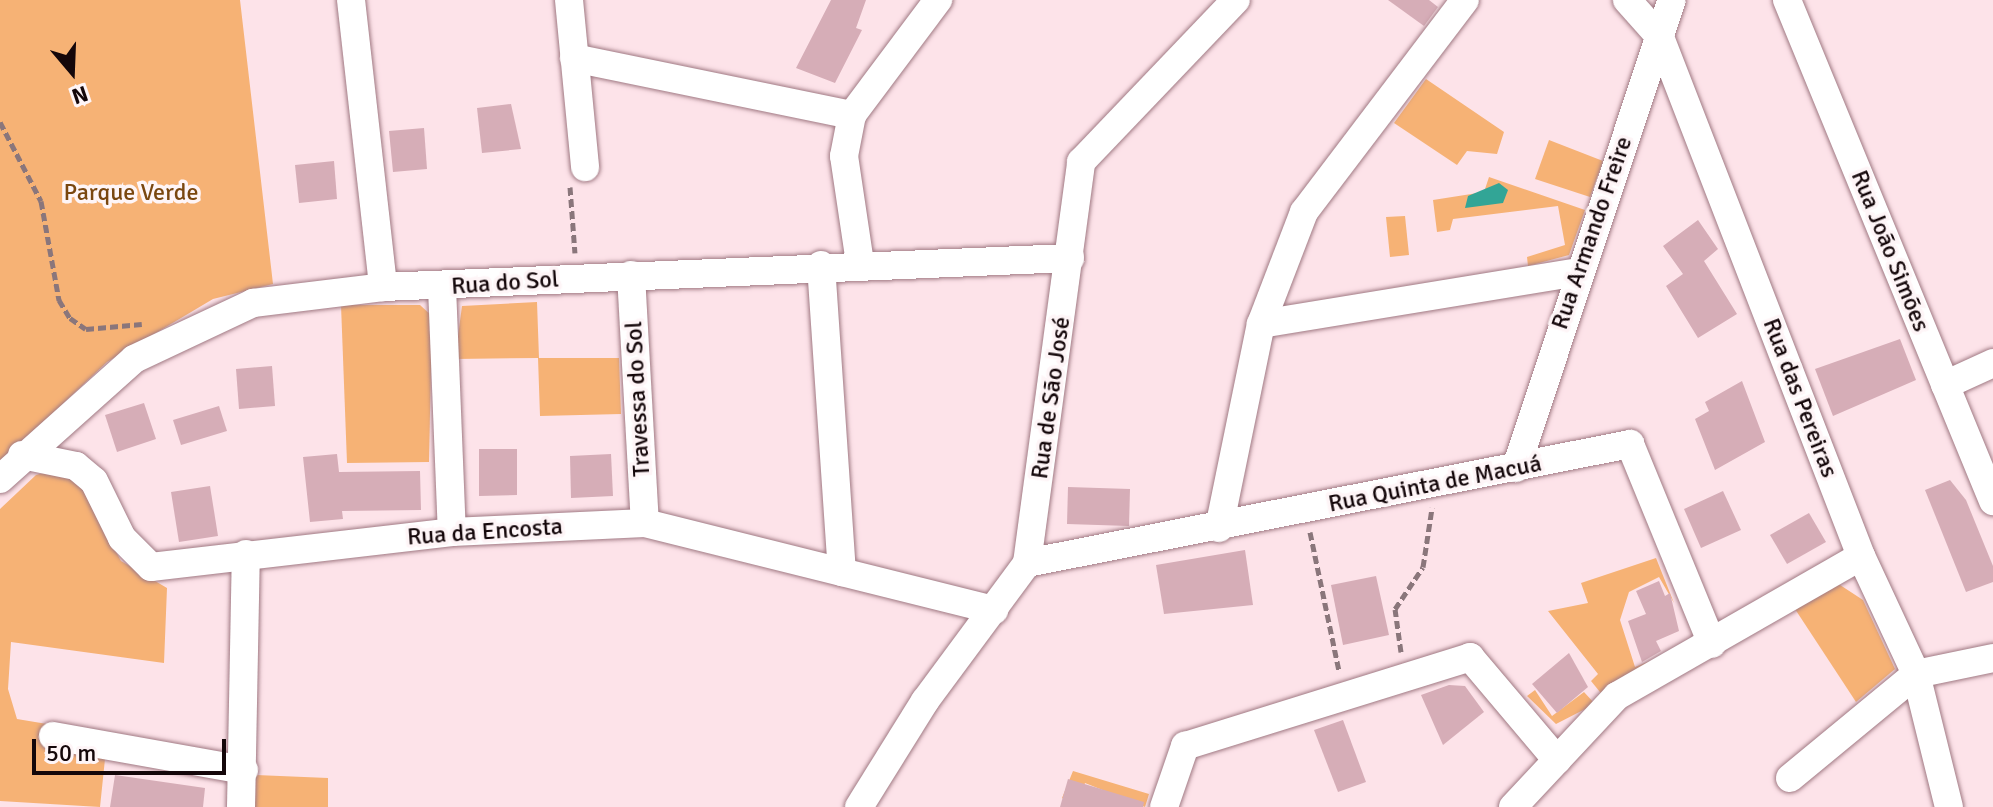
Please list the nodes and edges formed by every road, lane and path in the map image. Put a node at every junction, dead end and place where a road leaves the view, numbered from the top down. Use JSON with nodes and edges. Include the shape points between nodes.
{"nodes":[{"id":1,"x":351,"y":0,"type":"edge"},
{"id":2,"x":569,"y":0,"type":"edge"},
{"id":3,"x":938,"y":0,"type":"edge"},
{"id":4,"x":1236,"y":0,"type":"edge"},
{"id":5,"x":1465,"y":0,"type":"edge"},
{"id":6,"x":1627,"y":0,"type":"edge"},
{"id":7,"x":1672,"y":0,"type":"edge"},
{"id":8,"x":1787,"y":0,"type":"edge"},
{"id":9,"x":1660,"y":37,"type":"junction"},
{"id":10,"x":574,"y":58,"type":"junction"},
{"id":11,"x":852,"y":115,"type":"junction"},
{"id":12,"x":0,"y":122,"type":"edge"},
{"id":13,"x":585,"y":167,"type":"joint"},
{"id":14,"x":1070,"y":258,"type":"junction"},
{"id":15,"x":860,"y":263,"type":"junction"},
{"id":16,"x":821,"y":265,"type":"junction"},
{"id":17,"x":1577,"y":272,"type":"junction"},
{"id":18,"x":631,"y":275,"type":"junction"},
{"id":19,"x":577,"y":279,"type":"junction"},
{"id":20,"x":383,"y":287,"type":"junction"},
{"id":21,"x":442,"y":287,"type":"junction"},
{"id":22,"x":1261,"y":324,"type":"junction"},
{"id":23,"x":179,"y":337,"type":"junction"},
{"id":24,"x":1993,"y":363,"type":"edge"},
{"id":25,"x":1945,"y":385,"type":"junction"},
{"id":26,"x":22,"y":455,"type":"junction"},
{"id":27,"x":1516,"y":468,"type":"junction"},
{"id":28,"x":0,"y":479,"type":"edge"},
{"id":29,"x":1993,"y":501,"type":"edge"},
{"id":30,"x":1432,"y":502,"type":"dead end"},
{"id":31,"x":1307,"y":515,"type":"dead end"},
{"id":32,"x":645,"y":523,"type":"junction"},
{"id":33,"x":1219,"y":528,"type":"junction"},
{"id":34,"x":452,"y":532,"type":"junction"},
{"id":35,"x":246,"y":554,"type":"junction"},
{"id":36,"x":1861,"y":556,"type":"junction"},
{"id":37,"x":1027,"y":563,"type":"junction"},
{"id":38,"x":842,"y":572,"type":"junction"},
{"id":39,"x":994,"y":610,"type":"junction"},
{"id":40,"x":1712,"y":644,"type":"junction"},
{"id":41,"x":1993,"y":658,"type":"edge"},
{"id":42,"x":1403,"y":661,"type":"dead end"},
{"id":43,"x":1916,"y":674,"type":"junction"},
{"id":44,"x":1342,"y":683,"type":"dead end"},
{"id":45,"x":53,"y":736,"type":"dead end"},
{"id":46,"x":1557,"y":760,"type":"junction"},
{"id":47,"x":244,"y":770,"type":"junction"},
{"id":48,"x":1790,"y":778,"type":"dead end"},
{"id":49,"x":241,"y":807,"type":"edge"},
{"id":50,"x":859,"y":807,"type":"edge"},
{"id":51,"x":1164,"y":807,"type":"edge"},
{"id":52,"x":1513,"y":807,"type":"edge"},
{"id":53,"x":1949,"y":807,"type":"edge"}],
"edges":[{"from":1,"to":20,"type":"street"},
{"from":2,"to":10,"type":"street"},
{"from":3,"to":11,"type":"street"},
{"from":4,"to":14,"type":"street","name":"Rua de São José","via":[[1081,162]]},
{"from":5,"to":22,"type":"street","via":[[1304,212]]},
{"from":6,"to":9,"type":"street","name":"Rua das Pereiras"},
{"from":7,"to":9,"type":"street","name":"Rua Armando Freire"},
{"from":8,"to":25,"type":"street","name":"Rua João Simões"},
{"from":9,"to":17,"type":"street","name":"Rua Armando Freire"},
{"from":9,"to":36,"type":"street","name":"Rua das Pereiras"},
{"from":10,"to":11,"type":"street"},
{"from":10,"to":13,"type":"street"},
{"from":11,"to":15,"type":"street","via":[[844,156]]},
{"from":12,"to":23,"type":"path","via":[[41,201],[59,300],[70,318],[86,329],[166,322]]},
{"from":13,"to":19,"type":"path","via":[[568,167]]},
{"from":14,"to":15,"type":"street","name":"Rua do Sol"},
{"from":14,"to":37,"type":"street","name":"Rua de São José"},
{"from":15,"to":16,"type":"street","name":"Rua do Sol"},
{"from":16,"to":18,"type":"street","name":"Rua do Sol"},
{"from":16,"to":38,"type":"street"},
{"from":17,"to":22,"type":"street"},
{"from":17,"to":27,"type":"street","name":"Rua Armando Freire"},
{"from":18,"to":19,"type":"street","name":"Rua do Sol"},
{"from":18,"to":32,"type":"street","name":"Travessa do Sol"},
{"from":19,"to":21,"type":"street","name":"Rua do Sol"},
{"from":20,"to":21,"type":"street","name":"Rua do Sol"},
{"from":20,"to":23,"type":"street","name":"Rua do Sol","via":[[253,303]]},
{"from":21,"to":34,"type":"street"},
{"from":22,"to":33,"type":"street"},
{"from":23,"to":26,"type":"street","name":"Rua do Sol","via":[[134,359]]},
{"from":24,"to":25,"type":"street"},
{"from":25,"to":29,"type":"street","name":"Rua João Simões"},
{"from":26,"to":28,"type":"street","name":"Rua do Sol"},
{"from":26,"to":35,"type":"street","name":"Rua da Encosta","via":[[76,466],[94,481],[122,538],[151,567]]},
{"from":27,"to":33,"type":"street","name":"Rua Quinta de Macuá"},
{"from":27,"to":40,"type":"street","name":"Rua Quinta de Macuá","via":[[1630,444]]},
{"from":30,"to":42,"type":"path","via":[[1423,567],[1395,609]]},
{"from":31,"to":44,"type":"path"},
{"from":32,"to":34,"type":"street","name":"Rua da Encosta"},
{"from":32,"to":38,"type":"street","name":"Rua da Encosta"},
{"from":33,"to":37,"type":"street","name":"Rua Quinta de Macuá"},
{"from":34,"to":35,"type":"street","name":"Rua da Encosta"},
{"from":35,"to":47,"type":"street"},
{"from":36,"to":40,"type":"street"},
{"from":36,"to":43,"type":"street","name":"Rua das Pereiras"},
{"from":37,"to":39,"type":"street","name":"Rua de São José"},
{"from":38,"to":39,"type":"street","name":"Rua da Encosta"},
{"from":39,"to":50,"type":"street","name":"Rua de São José","via":[[925,701]]},
{"from":40,"to":46,"type":"street","via":[[1617,696]]},
{"from":41,"to":43,"type":"street"},
{"from":43,"to":48,"type":"street"},
{"from":43,"to":53,"type":"street","name":"Rua das Pereiras"},
{"from":45,"to":47,"type":"street"},
{"from":46,"to":51,"type":"street","via":[[1470,657],[1185,746]]},
{"from":46,"to":52,"type":"street"},
{"from":47,"to":49,"type":"street"}]}
